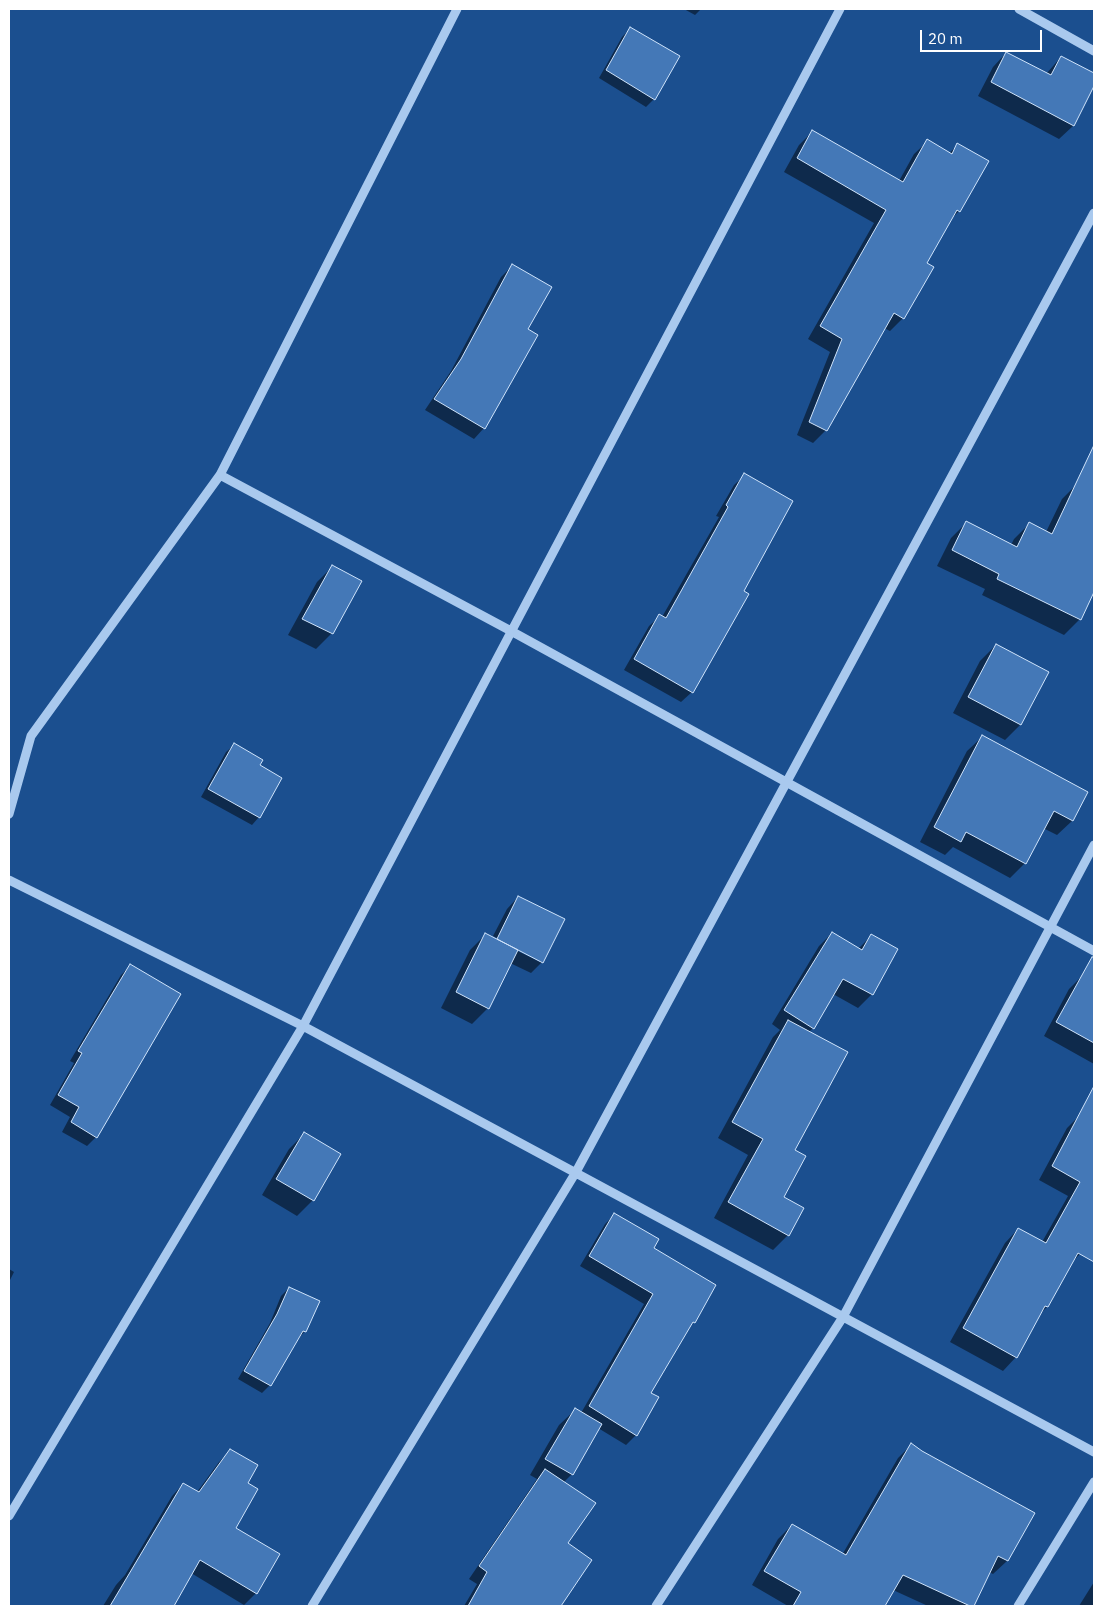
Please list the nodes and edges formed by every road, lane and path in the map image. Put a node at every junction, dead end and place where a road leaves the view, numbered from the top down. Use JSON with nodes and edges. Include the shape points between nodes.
{"nodes":[{"id":1,"x":457,"y":9,"type":"edge"},
{"id":2,"x":840,"y":9,"type":"edge"},
{"id":3,"x":1019,"y":9,"type":"edge"},
{"id":4,"x":1094,"y":51,"type":"edge"},
{"id":5,"x":1094,"y":213,"type":"edge"},
{"id":6,"x":220,"y":475,"type":"junction"},
{"id":7,"x":511,"y":631,"type":"junction"},
{"id":8,"x":787,"y":783,"type":"junction"},
{"id":9,"x":9,"y":814,"type":"edge"},
{"id":10,"x":1094,"y":845,"type":"edge"},
{"id":11,"x":9,"y":880,"type":"edge"},
{"id":12,"x":1050,"y":927,"type":"junction"},
{"id":13,"x":1094,"y":951,"type":"edge"},
{"id":14,"x":303,"y":1026,"type":"junction"},
{"id":15,"x":576,"y":1172,"type":"junction"},
{"id":16,"x":842,"y":1317,"type":"junction"},
{"id":17,"x":1094,"y":1452,"type":"edge"},
{"id":18,"x":1094,"y":1482,"type":"edge"},
{"id":19,"x":9,"y":1516,"type":"edge"},
{"id":20,"x":312,"y":1606,"type":"edge"},
{"id":21,"x":656,"y":1606,"type":"edge"},
{"id":22,"x":1018,"y":1606,"type":"edge"}],
"edges":[{"from":1,"to":6,"type":"street"},
{"from":2,"to":7,"type":"street"},
{"from":3,"to":4,"type":"street"},
{"from":5,"to":8,"type":"street"},
{"from":6,"to":7,"type":"street"},
{"from":6,"to":9,"type":"street","via":[[31,736]]},
{"from":7,"to":8,"type":"street"},
{"from":7,"to":14,"type":"street"},
{"from":8,"to":12,"type":"street"},
{"from":8,"to":15,"type":"street"},
{"from":10,"to":12,"type":"street"},
{"from":11,"to":14,"type":"street"},
{"from":12,"to":13,"type":"street"},
{"from":12,"to":16,"type":"street"},
{"from":14,"to":15,"type":"street"},
{"from":14,"to":19,"type":"street"},
{"from":15,"to":16,"type":"street"},
{"from":15,"to":20,"type":"street"},
{"from":16,"to":17,"type":"street"},
{"from":16,"to":21,"type":"street"},
{"from":18,"to":22,"type":"street"}]}
